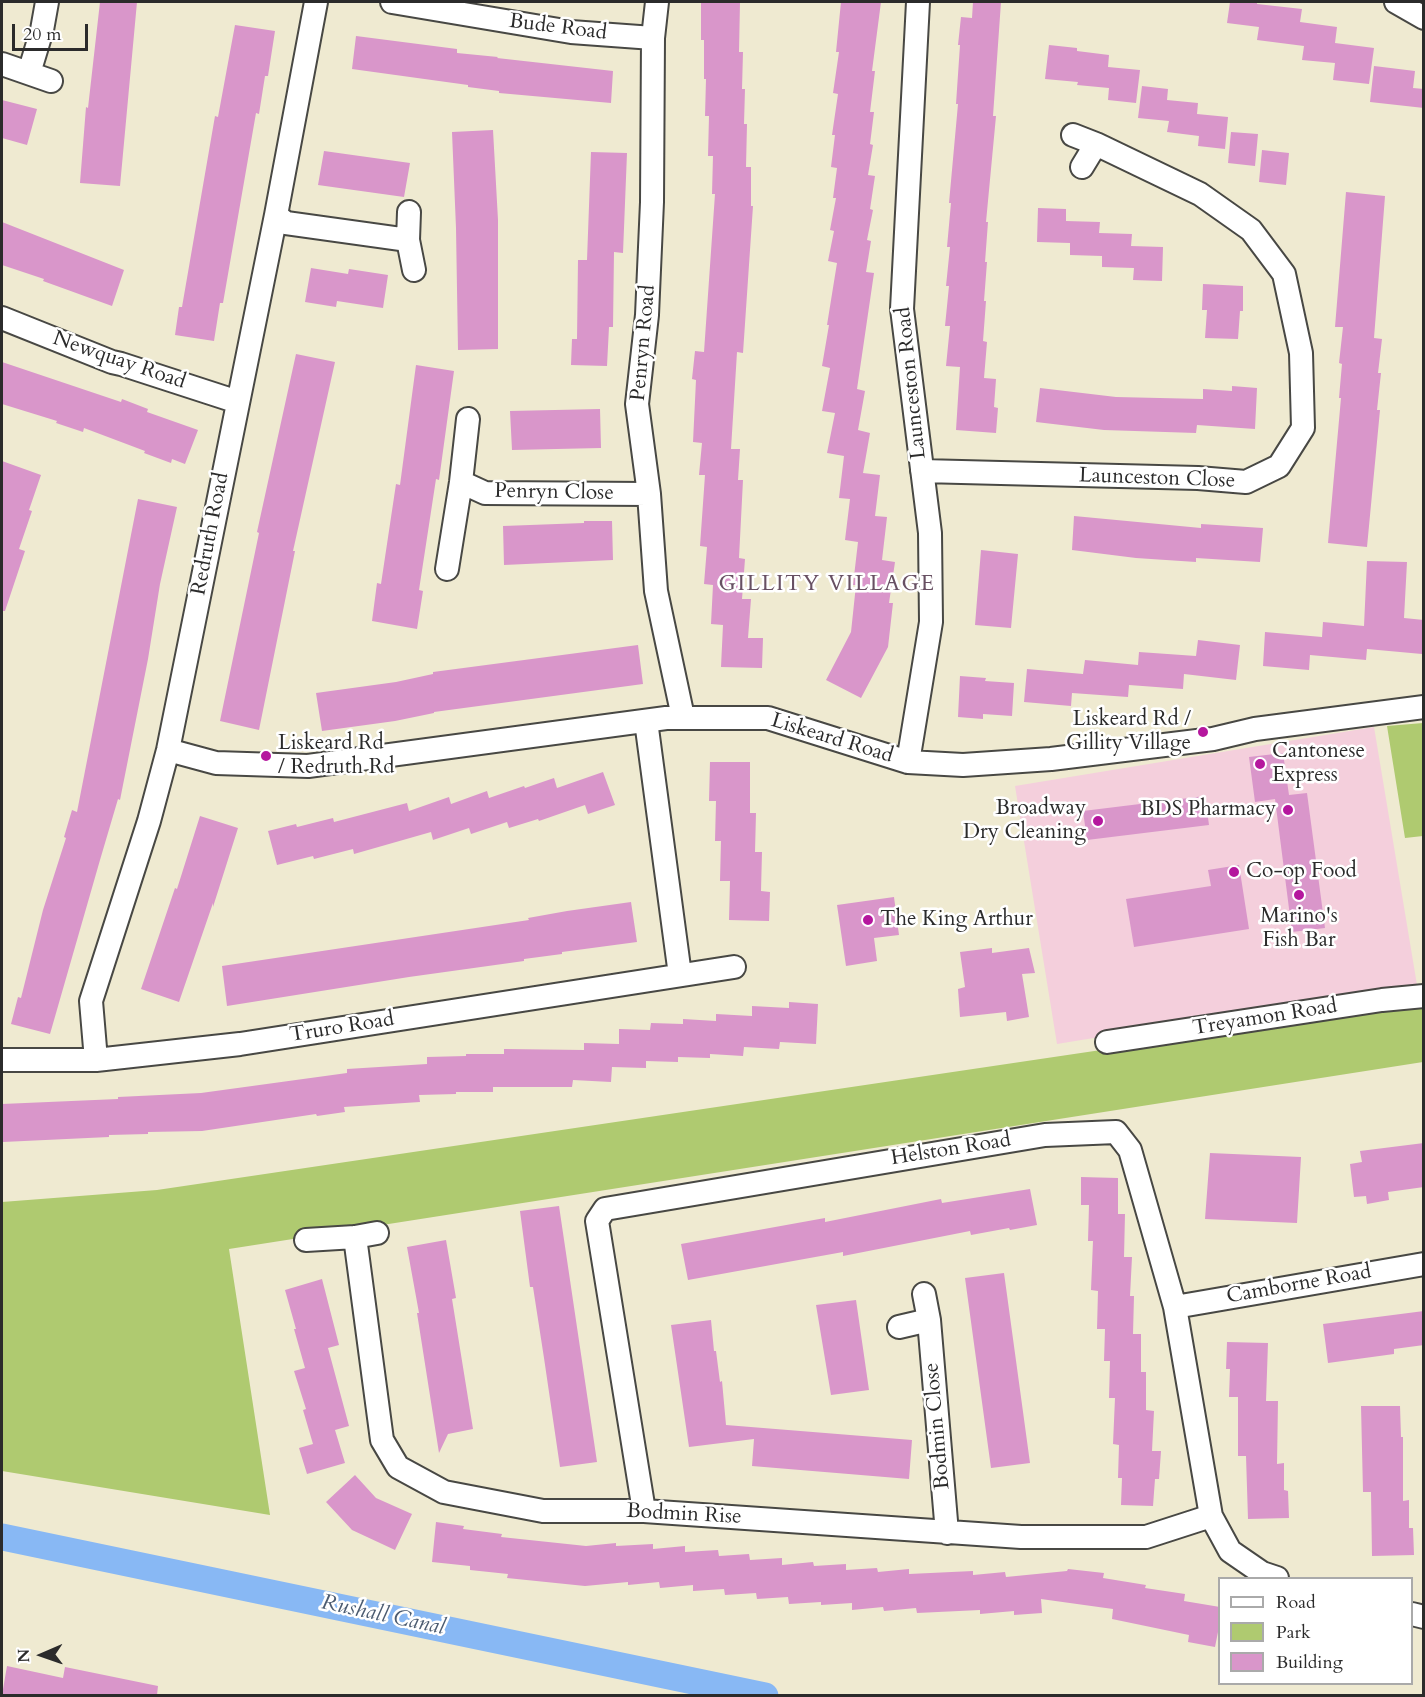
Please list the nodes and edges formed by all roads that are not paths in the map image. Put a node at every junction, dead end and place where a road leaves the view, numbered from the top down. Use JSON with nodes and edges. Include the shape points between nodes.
{"nodes":[{"id":1,"x":47,"y":2,"type":"edge"},
{"id":2,"x":316,"y":2,"type":"edge"},
{"id":3,"x":392,"y":2,"type":"edge"},
{"id":4,"x":657,"y":2,"type":"edge"},
{"id":5,"x":918,"y":2,"type":"edge"},
{"id":6,"x":1396,"y":2,"type":"edge"},
{"id":7,"x":1424,"y":18,"type":"edge"},
{"id":8,"x":652,"y":38,"type":"junction"},
{"id":9,"x":2,"y":64,"type":"edge"},
{"id":10,"x":29,"y":73,"type":"junction"},
{"id":11,"x":51,"y":81,"type":"dead end"},
{"id":12,"x":1073,"y":135,"type":"dead end"},
{"id":13,"x":1096,"y":144,"type":"junction"},
{"id":14,"x":1082,"y":167,"type":"dead end"},
{"id":15,"x":409,"y":212,"type":"dead end"},
{"id":16,"x":276,"y":215,"type":"junction"},
{"id":17,"x":408,"y":240,"type":"junction"},
{"id":18,"x":414,"y":270,"type":"dead end"},
{"id":19,"x":2,"y":318,"type":"edge"},
{"id":20,"x":238,"y":402,"type":"junction"},
{"id":21,"x":468,"y":419,"type":"dead end"},
{"id":22,"x":922,"y":471,"type":"junction"},
{"id":23,"x":461,"y":482,"type":"junction"},
{"id":24,"x":649,"y":494,"type":"junction"},
{"id":25,"x":447,"y":569,"type":"dead end"},
{"id":26,"x":1424,"y":707,"type":"edge"},
{"id":27,"x":683,"y":717,"type":"junction"},
{"id":28,"x":646,"y":721,"type":"junction"},
{"id":29,"x":168,"y":750,"type":"junction"},
{"id":30,"x":908,"y":762,"type":"junction"},
{"id":31,"x":734,"y":967,"type":"dead end"},
{"id":32,"x":680,"y":975,"type":"junction"},
{"id":33,"x":1424,"y":996,"type":"edge"},
{"id":34,"x":1107,"y":1042,"type":"dead end"},
{"id":35,"x":2,"y":1060,"type":"edge"},
{"id":36,"x":96,"y":1060,"type":"junction"},
{"id":37,"x":377,"y":1233,"type":"dead end"},
{"id":38,"x":355,"y":1237,"type":"junction"},
{"id":39,"x":306,"y":1240,"type":"dead end"},
{"id":40,"x":1424,"y":1264,"type":"edge"},
{"id":41,"x":924,"y":1294,"type":"dead end"},
{"id":42,"x":1175,"y":1307,"type":"junction"},
{"id":43,"x":928,"y":1320,"type":"junction"},
{"id":44,"x":899,"y":1327,"type":"dead end"},
{"id":45,"x":644,"y":1511,"type":"junction"},
{"id":46,"x":1211,"y":1516,"type":"junction"},
{"id":47,"x":947,"y":1533,"type":"junction"},
{"id":48,"x":1274,"y":1577,"type":"edge"}],
"edges":[{"from":1,"to":10,"type":"street"},
{"from":2,"to":16,"type":"street","name":"Redruth Road"},
{"from":3,"to":8,"type":"street","name":"Bude Road","via":[[572,32]]},
{"from":4,"to":8,"type":"street","name":"Penryn Road"},
{"from":5,"to":22,"type":"street","name":"Launceston Road","via":[[902,309]]},
{"from":6,"to":7,"type":"street"},
{"from":8,"to":24,"type":"street","name":"Penryn Road","via":[[651,225],[647,315],[637,404]]},
{"from":9,"to":10,"type":"street"},
{"from":10,"to":11,"type":"street"},
{"from":12,"to":13,"type":"street","name":"Launceston Close"},
{"from":13,"to":14,"type":"street"},
{"from":13,"to":22,"type":"street","name":"Launceston Close","via":[[1200,194],[1251,230],[1284,274],[1301,353],[1303,428],[1279,466],[1246,482]]},
{"from":15,"to":17,"type":"street"},
{"from":16,"to":17,"type":"street","via":[[286,223]]},
{"from":16,"to":20,"type":"street","name":"Redruth Road"},
{"from":17,"to":18,"type":"street"},
{"from":19,"to":20,"type":"street","name":"Newquay Road","via":[[112,362]]},
{"from":20,"to":29,"type":"street","name":"Redruth Road"},
{"from":21,"to":23,"type":"street"},
{"from":22,"to":30,"type":"street","name":"Launceston Road","via":[[930,533],[931,622]]},
{"from":23,"to":24,"type":"street","name":"Penryn Close","via":[[485,493]]},
{"from":23,"to":25,"type":"street"},
{"from":24,"to":27,"type":"street","name":"Penryn Road","via":[[656,591]]},
{"from":26,"to":30,"type":"street","name":"Liskeard Road","via":[[1051,759],[963,765]]},
{"from":27,"to":28,"type":"street","name":"Liskeard Road"},
{"from":27,"to":30,"type":"street","name":"Liskeard Road","via":[[768,718]]},
{"from":28,"to":29,"type":"street","name":"Liskeard Road","via":[[308,766],[216,763]]},
{"from":28,"to":32,"type":"street"},
{"from":29,"to":36,"type":"street","name":"Redruth Road","via":[[91,1001]]},
{"from":31,"to":32,"type":"street","name":"Truro Road"},
{"from":32,"to":36,"type":"street","name":"Truro Road","via":[[240,1044]]},
{"from":33,"to":34,"type":"street","name":"Treyamon Road"},
{"from":35,"to":36,"type":"street","name":"Truro Road"},
{"from":37,"to":38,"type":"street"},
{"from":38,"to":39,"type":"street"},
{"from":38,"to":45,"type":"street","name":"Bodmin Rise","via":[[382,1440],[398,1467],[444,1492],[543,1511]]},
{"from":40,"to":42,"type":"street","name":"Camborne Road"},
{"from":41,"to":43,"type":"street","name":"Bodmin Close"},
{"from":42,"to":45,"type":"street","name":"Helston Road","via":[[1130,1150],[1116,1132],[1045,1135],[605,1209],[597,1221]]},
{"from":42,"to":46,"type":"street","name":"Helston Road"},
{"from":43,"to":44,"type":"street"},
{"from":43,"to":47,"type":"street","name":"Bodmin Close"},
{"from":45,"to":47,"type":"street","name":"Bodmin Rise"},
{"from":46,"to":47,"type":"street","name":"Bodmin Rise","via":[[1146,1537]]},
{"from":46,"to":48,"type":"street","name":"Helston Road","via":[[1230,1551]]}]}
